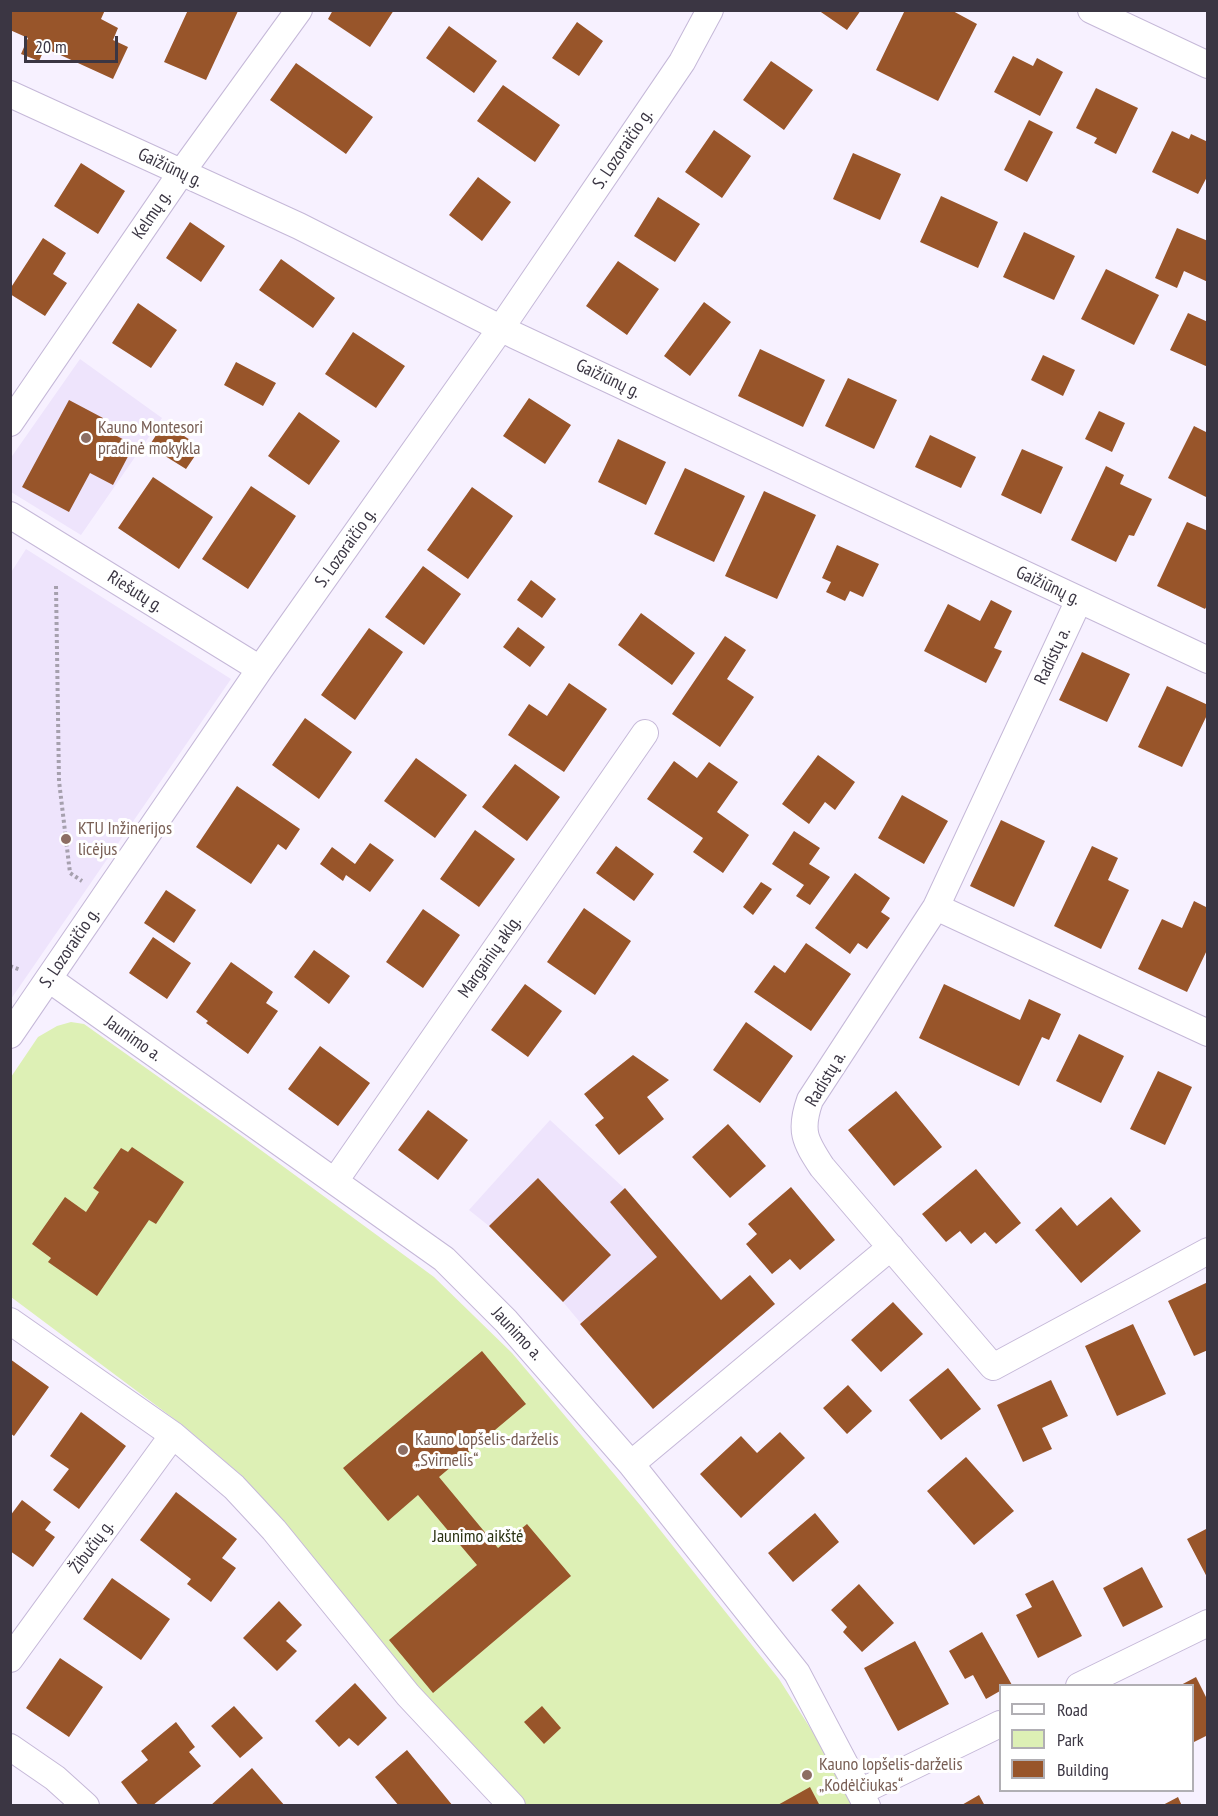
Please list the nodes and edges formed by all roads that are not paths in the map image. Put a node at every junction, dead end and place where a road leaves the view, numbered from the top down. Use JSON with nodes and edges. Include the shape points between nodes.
{"nodes":[{"id":1,"x":710,"y":10,"type":"edge"},
{"id":2,"x":728,"y":10,"type":"edge"},
{"id":3,"x":1090,"y":10,"type":"edge"},
{"id":4,"x":292,"y":13,"type":"edge"},
{"id":5,"x":682,"y":62,"type":"junction"},
{"id":6,"x":1208,"y":65,"type":"edge"},
{"id":7,"x":10,"y":94,"type":"edge"},
{"id":8,"x":181,"y":173,"type":"junction"},
{"id":9,"x":501,"y":328,"type":"junction"},
{"id":10,"x":10,"y":423,"type":"edge"},
{"id":11,"x":10,"y":514,"type":"edge"},
{"id":12,"x":1079,"y":600,"type":"junction"},
{"id":13,"x":1208,"y":660,"type":"edge"},
{"id":14,"x":260,"y":669,"type":"junction"},
{"id":15,"x":645,"y":733,"type":"dead end"},
{"id":16,"x":936,"y":907,"type":"junction"},
{"id":17,"x":49,"y":979,"type":"junction"},
{"id":18,"x":1208,"y":1033,"type":"edge"},
{"id":19,"x":10,"y":1035,"type":"edge"},
{"id":20,"x":335,"y":1181,"type":"junction"},
{"id":21,"x":891,"y":1247,"type":"junction"},
{"id":22,"x":1208,"y":1251,"type":"edge"},
{"id":23,"x":10,"y":1321,"type":"edge"},
{"id":24,"x":173,"y":1435,"type":"junction"},
{"id":25,"x":631,"y":1464,"type":"junction"},
{"id":26,"x":1208,"y":1623,"type":"edge"},
{"id":27,"x":10,"y":1659,"type":"edge"},
{"id":28,"x":1083,"y":1684,"type":"edge"},
{"id":29,"x":999,"y":1725,"type":"edge"},
{"id":30,"x":10,"y":1747,"type":"edge"},
{"id":31,"x":864,"y":1799,"type":"edge"},
{"id":32,"x":86,"y":1806,"type":"edge"},
{"id":33,"x":512,"y":1806,"type":"edge"}],
"edges":[{"from":1,"to":5,"type":"street","name":"S. Lozoraičio g."},
{"from":2,"to":5,"type":"street","name":"S. Lozoraičio g."},
{"from":3,"to":6,"type":"street"},
{"from":4,"to":8,"type":"street","name":"Kelmų g."},
{"from":5,"to":9,"type":"street","name":"S. Lozoraičio g."},
{"from":7,"to":8,"type":"street","name":"Gaižiūnų g."},
{"from":8,"to":9,"type":"street","name":"Gaižiūnų g.","via":[[299,226]]},
{"from":8,"to":10,"type":"street","name":"Kelmų g."},
{"from":9,"to":12,"type":"street","name":"Gaižiūnų g."},
{"from":9,"to":14,"type":"street","name":"S. Lozoraičio g."},
{"from":11,"to":14,"type":"street","name":"Riešutų g."},
{"from":12,"to":13,"type":"street","name":"Gaižiūnų g."},
{"from":12,"to":16,"type":"street","name":"Radistų a."},
{"from":14,"to":17,"type":"street","name":"S. Lozoraičio g."},
{"from":15,"to":20,"type":"street","name":"Margainių aklg."},
{"from":16,"to":18,"type":"street"},
{"from":16,"to":21,"type":"street","name":"Radistų a.","via":[[810,1100],[805,1114],[803,1130],[811,1150]]},
{"from":17,"to":19,"type":"street","name":"S. Lozoraičio g."},
{"from":17,"to":20,"type":"street","name":"Jaunimo a."},
{"from":20,"to":25,"type":"street","name":"Jaunimo a.","via":[[444,1259],[532,1349]]},
{"from":21,"to":22,"type":"street","name":"Radistų a.","via":[[993,1366]]},
{"from":21,"to":25,"type":"street"},
{"from":23,"to":24,"type":"street"},
{"from":24,"to":27,"type":"street","name":"Žibučių g."},
{"from":24,"to":33,"type":"street","via":[[234,1487],[274,1530],[408,1695]]},
{"from":25,"to":31,"type":"street","name":"Jaunimo a.","via":[[797,1672]]},
{"from":26,"to":28,"type":"street"},
{"from":29,"to":31,"type":"street"},
{"from":30,"to":32,"type":"street","via":[[56,1778]]}]}
